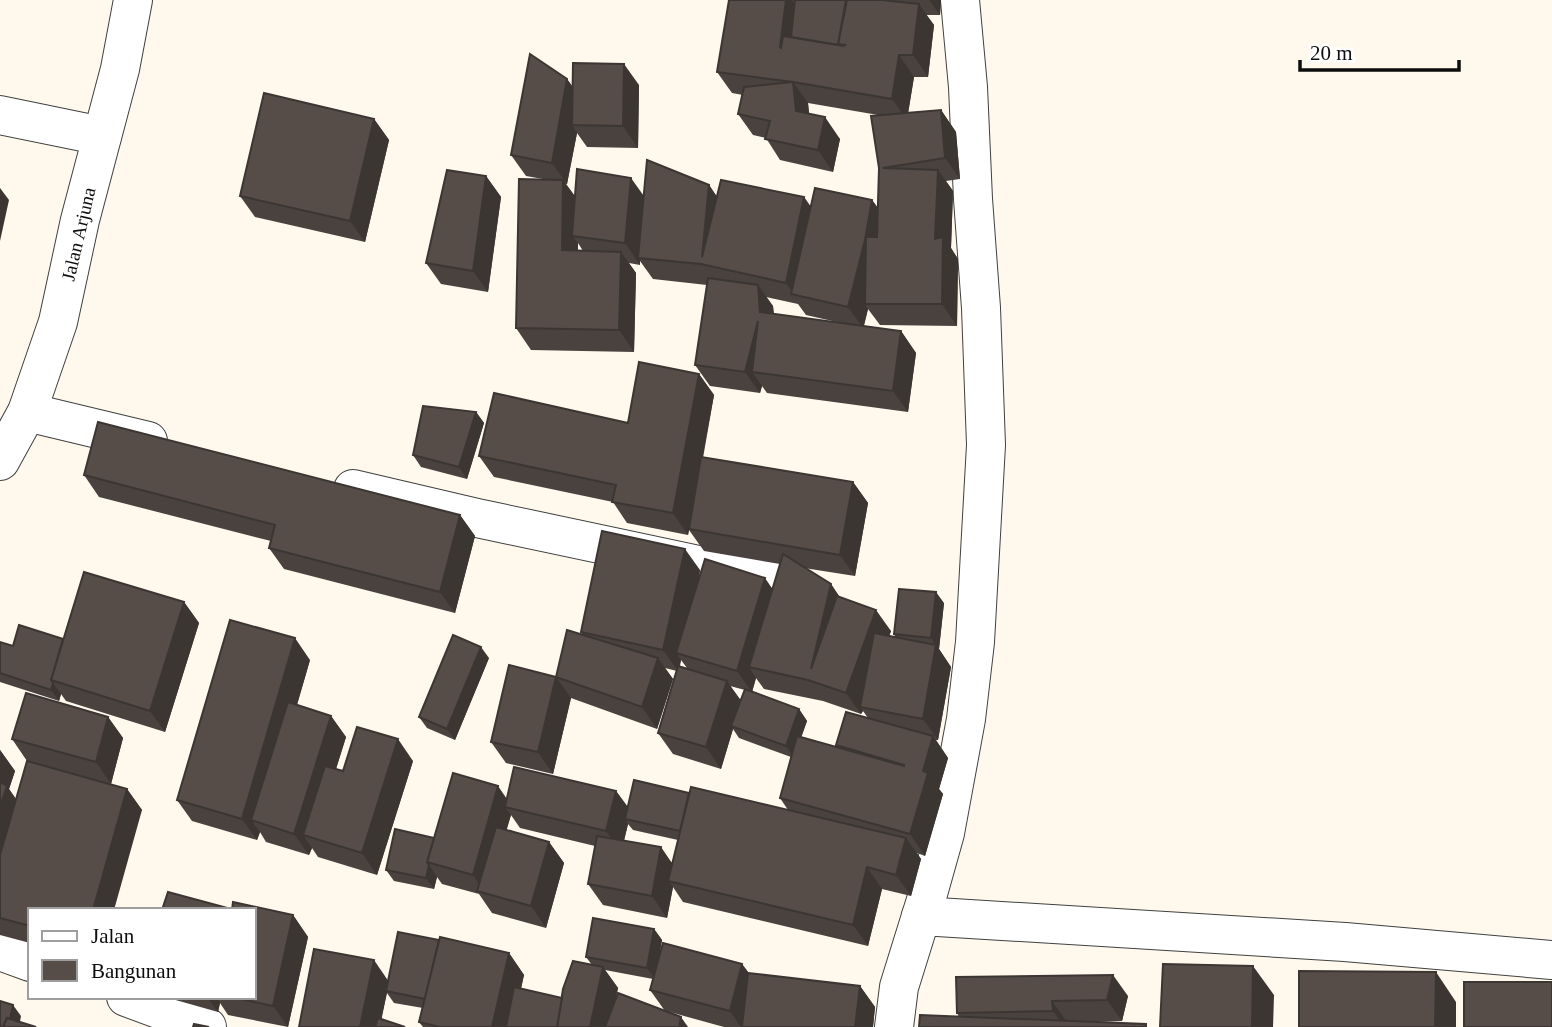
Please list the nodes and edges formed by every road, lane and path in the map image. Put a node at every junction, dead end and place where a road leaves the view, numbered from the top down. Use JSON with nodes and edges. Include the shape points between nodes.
{"nodes":[{"id":1,"x":133,"y":0,"type":"edge"},
{"id":2,"x":960,"y":0,"type":"edge"},
{"id":3,"x":0,"y":115,"type":"edge"},
{"id":4,"x":102,"y":136,"type":"junction"},
{"id":5,"x":27,"y":412,"type":"junction"},
{"id":6,"x":174,"y":447,"type":"edge"},
{"id":7,"x":0,"y":461,"type":"edge"},
{"id":8,"x":322,"y":481,"type":"edge"},
{"id":9,"x":779,"y":582,"type":"edge"},
{"id":10,"x":921,"y":916,"type":"junction"},
{"id":11,"x":0,"y":951,"type":"edge"},
{"id":12,"x":1552,"y":960,"type":"edge"},
{"id":13,"x":28,"y":961,"type":"edge"},
{"id":14,"x":131,"y":999,"type":"edge"},
{"id":15,"x":206,"y":1027,"type":"edge"},
{"id":16,"x":894,"y":1027,"type":"edge"}],
"edges":[{"from":1,"to":4,"type":"street","name":"Jalan Arjuna"},
{"from":2,"to":10,"type":"street","via":[[986,445],[966,719],[945,833]]},
{"from":3,"to":4,"type":"street"},
{"from":4,"to":5,"type":"street","name":"Jalan Arjuna","via":[[58,322]]},
{"from":5,"to":6,"type":"street"},
{"from":5,"to":7,"type":"street","name":"Jalan Arjuna"},
{"from":8,"to":9,"type":"street"},
{"from":10,"to":12,"type":"street","via":[[1345,942]]},
{"from":10,"to":16,"type":"street","via":[[899,987]]},
{"from":11,"to":13,"type":"street"},
{"from":14,"to":15,"type":"street"}]}
